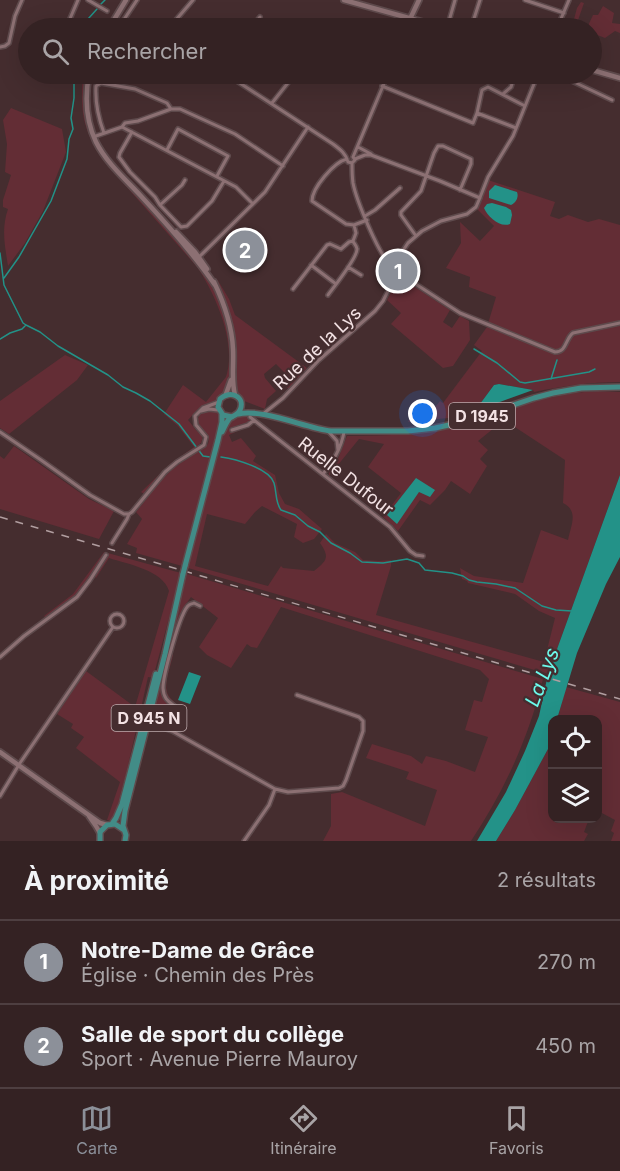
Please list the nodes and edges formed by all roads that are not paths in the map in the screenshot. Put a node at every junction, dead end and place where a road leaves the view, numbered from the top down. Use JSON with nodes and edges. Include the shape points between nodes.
{"nodes":[{"id":1,"x":22,"y":0,"type":"edge"},
{"id":2,"x":78,"y":0,"type":"edge"},
{"id":3,"x":88,"y":0,"type":"edge"},
{"id":4,"x":125,"y":0,"type":"edge"},
{"id":5,"x":137,"y":0,"type":"edge"},
{"id":6,"x":193,"y":0,"type":"edge"},
{"id":7,"x":344,"y":0,"type":"edge"},
{"id":8,"x":419,"y":0,"type":"edge"},
{"id":9,"x":455,"y":0,"type":"edge"},
{"id":10,"x":480,"y":0,"type":"edge"},
{"id":11,"x":525,"y":0,"type":"edge"},
{"id":12,"x":569,"y":0,"type":"edge"},
{"id":13,"x":533,"y":1,"type":"edge"},
{"id":14,"x":107,"y":11,"type":"dead end"},
{"id":15,"x":564,"y":13,"type":"junction"},
{"id":16,"x":70,"y":18,"type":"edge"},
{"id":17,"x":114,"y":18,"type":"edge"},
{"id":18,"x":124,"y":18,"type":"edge"},
{"id":19,"x":178,"y":18,"type":"edge"},
{"id":20,"x":407,"y":18,"type":"edge"},
{"id":21,"x":411,"y":18,"type":"edge"},
{"id":22,"x":447,"y":18,"type":"edge"},
{"id":23,"x":474,"y":18,"type":"edge"},
{"id":24,"x":562,"y":18,"type":"edge"},
{"id":25,"x":0,"y":47,"type":"edge"},
{"id":26,"x":602,"y":73,"type":"edge"},
{"id":27,"x":620,"y":78,"type":"edge"},
{"id":28,"x":87,"y":84,"type":"edge"},
{"id":29,"x":241,"y":84,"type":"edge"},
{"id":30,"x":287,"y":84,"type":"edge"},
{"id":31,"x":512,"y":84,"type":"edge"},
{"id":32,"x":534,"y":84,"type":"edge"},
{"id":33,"x":578,"y":84,"type":"edge"},
{"id":34,"x":382,"y":86,"type":"joint"},
{"id":35,"x":503,"y":94,"type":"junction"},
{"id":36,"x":612,"y":100,"type":"dead end"},
{"id":37,"x":272,"y":104,"type":"junction"},
{"id":38,"x":525,"y":106,"type":"junction"},
{"id":39,"x":171,"y":108,"type":"junction"},
{"id":40,"x":477,"y":113,"type":"junction"},
{"id":41,"x":89,"y":119,"type":"junction"},
{"id":42,"x":122,"y":127,"type":"junction"},
{"id":43,"x":308,"y":128,"type":"junction"},
{"id":44,"x":516,"y":129,"type":"junction"},
{"id":45,"x":132,"y":132,"type":"junction"},
{"id":46,"x":104,"y":133,"type":"junction"},
{"id":47,"x":96,"y":136,"type":"junction"},
{"id":48,"x":357,"y":147,"type":"junction"},
{"id":49,"x":167,"y":150,"type":"junction"},
{"id":50,"x":371,"y":155,"type":"junction"},
{"id":51,"x":106,"y":156,"type":"junction"},
{"id":52,"x":347,"y":158,"type":"junction"},
{"id":53,"x":354,"y":158,"type":"junction"},
{"id":54,"x":352,"y":163,"type":"junction"},
{"id":55,"x":283,"y":166,"type":"junction"},
{"id":56,"x":426,"y":176,"type":"junction"},
{"id":57,"x":217,"y":177,"type":"junction"},
{"id":58,"x":185,"y":180,"type":"dead end"},
{"id":59,"x":224,"y":181,"type":"junction"},
{"id":60,"x":400,"y":188,"type":"dead end"},
{"id":61,"x":460,"y":190,"type":"junction"},
{"id":62,"x":480,"y":198,"type":"junction"},
{"id":63,"x":253,"y":204,"type":"junction"},
{"id":64,"x":160,"y":205,"type":"junction"},
{"id":65,"x":366,"y":218,"type":"junction"},
{"id":66,"x":354,"y":225,"type":"junction"},
{"id":67,"x":416,"y":236,"type":"junction"},
{"id":68,"x":353,"y":241,"type":"junction"},
{"id":69,"x":198,"y":258,"type":"junction"},
{"id":70,"x":311,"y":265,"type":"junction"},
{"id":71,"x":391,"y":266,"type":"junction"},
{"id":72,"x":348,"y":267,"type":"junction"},
{"id":73,"x":391,"y":273,"type":"junction"},
{"id":74,"x":361,"y":275,"type":"dead end"},
{"id":75,"x":336,"y":284,"type":"junction"},
{"id":76,"x":293,"y":288,"type":"dead end"},
{"id":77,"x":328,"y":295,"type":"dead end"},
{"id":78,"x":620,"y":323,"type":"edge"},
{"id":79,"x":233,"y":375,"type":"junction"},
{"id":80,"x":619,"y":387,"type":"edge"},
{"id":81,"x":226,"y":394,"type":"junction"},
{"id":82,"x":236,"y":396,"type":"junction"},
{"id":83,"x":219,"y":402,"type":"junction"},
{"id":84,"x":241,"y":402,"type":"junction"},
{"id":85,"x":221,"y":412,"type":"junction"},
{"id":86,"x":197,"y":413,"type":"junction"},
{"id":87,"x":263,"y":414,"type":"junction"},
{"id":88,"x":235,"y":415,"type":"junction"},
{"id":89,"x":250,"y":417,"type":"dead end"},
{"id":90,"x":254,"y":420,"type":"junction"},
{"id":91,"x":232,"y":430,"type":"dead end"},
{"id":92,"x":327,"y":431,"type":"junction"},
{"id":93,"x":0,"y":432,"type":"edge"},
{"id":94,"x":344,"y":432,"type":"junction"},
{"id":95,"x":218,"y":440,"type":"junction"},
{"id":96,"x":338,"y":452,"type":"junction"},
{"id":97,"x":323,"y":474,"type":"junction"},
{"id":98,"x":129,"y":514,"type":"junction"},
{"id":99,"x":112,"y":543,"type":"dead end"},
{"id":100,"x":106,"y":555,"type":"dead end"},
{"id":101,"x":423,"y":556,"type":"dead end"},
{"id":102,"x":200,"y":606,"type":"dead end"},
{"id":103,"x":113,"y":627,"type":"junction"},
{"id":104,"x":0,"y":657,"type":"edge"},
{"id":105,"x":297,"y":695,"type":"dead end"},
{"id":106,"x":146,"y":719,"type":"junction"},
{"id":107,"x":155,"y":726,"type":"junction"},
{"id":108,"x":174,"y":732,"type":"junction"},
{"id":109,"x":140,"y":751,"type":"junction"},
{"id":110,"x":0,"y":752,"type":"edge"},
{"id":111,"x":19,"y":765,"type":"junction"},
{"id":112,"x":275,"y":789,"type":"junction"},
{"id":113,"x":0,"y":796,"type":"edge"},
{"id":114,"x":85,"y":812,"type":"junction"},
{"id":115,"x":109,"y":824,"type":"junction"},
{"id":116,"x":123,"y":830,"type":"junction"},
{"id":117,"x":99,"y":833,"type":"junction"},
{"id":118,"x":100,"y":841,"type":"edge"},
{"id":119,"x":125,"y":841,"type":"edge"},
{"id":120,"x":244,"y":841,"type":"edge"}],
"edges":[{"from":1,"to":25,"type":"street","via":[[9,43]]},
{"from":2,"to":16,"type":"street"},
{"from":3,"to":14,"type":"street"},
{"from":4,"to":17,"type":"main road"},
{"from":5,"to":18,"type":"street"},
{"from":6,"to":19,"type":"street"},
{"from":7,"to":20,"type":"main road"},
{"from":8,"to":21,"type":"main road"},
{"from":9,"to":22,"type":"street"},
{"from":10,"to":23,"type":"street"},
{"from":11,"to":13,"type":"street"},
{"from":12,"to":15,"type":"street"},
{"from":13,"to":15,"type":"street"},
{"from":15,"to":24,"type":"street"},
{"from":26,"to":27,"type":"main road"},
{"from":28,"to":41,"type":"main road"},
{"from":29,"to":37,"type":"street"},
{"from":30,"to":37,"type":"street"},
{"from":31,"to":35,"type":"street"},
{"from":32,"to":38,"type":"street"},
{"from":33,"to":36,"type":"street"},
{"from":34,"to":40,"type":"street","via":[[472,123]]},
{"from":34,"to":48,"type":"street"},
{"from":35,"to":38,"type":"street"},
{"from":35,"to":40,"type":"street","via":[[484,88]]},
{"from":37,"to":43,"type":"street"},
{"from":38,"to":44,"type":"street"},
{"from":39,"to":42,"type":"street"},
{"from":39,"to":46,"type":"street","via":[[135,89],[99,84],[97,105]]},
{"from":39,"to":55,"type":"street","via":[[235,134]]},
{"from":40,"to":44,"type":"street"},
{"from":41,"to":47,"type":"main road"},
{"from":41,"to":51,"type":"main road"},
{"from":42,"to":45,"type":"street"},
{"from":42,"to":46,"type":"street"},
{"from":43,"to":52,"type":"street"},
{"from":43,"to":55,"type":"street"},
{"from":44,"to":62,"type":"street"},
{"from":45,"to":49,"type":"street"},
{"from":45,"to":64,"type":"street","via":[[119,158]]},
{"from":46,"to":47,"type":"street"},
{"from":47,"to":51,"type":"main road"},
{"from":48,"to":50,"type":"street"},
{"from":48,"to":53,"type":"street"},
{"from":49,"to":57,"type":"street"},
{"from":49,"to":57,"type":"street","via":[[178,129],[188,134],[228,156]]},
{"from":50,"to":53,"type":"street"},
{"from":50,"to":56,"type":"street"},
{"from":51,"to":69,"type":"main road"},
{"from":52,"to":53,"type":"street"},
{"from":52,"to":54,"type":"street"},
{"from":52,"to":66,"type":"street","via":[[331,168],[312,199],[342,222]]},
{"from":53,"to":54,"type":"street"},
{"from":54,"to":65,"type":"street","via":[[354,186]]},
{"from":55,"to":63,"type":"street"},
{"from":56,"to":61,"type":"street"},
{"from":56,"to":61,"type":"street","via":[[437,147],[458,152],[472,161]]},
{"from":56,"to":67,"type":"street","via":[[420,193],[400,212]]},
{"from":57,"to":59,"type":"street"},
{"from":58,"to":64,"type":"street"},
{"from":59,"to":63,"type":"street"},
{"from":59,"to":64,"type":"street","via":[[212,201],[186,227],[181,227]]},
{"from":60,"to":65,"type":"street"},
{"from":61,"to":62,"type":"street"},
{"from":62,"to":67,"type":"street","via":[[467,214],[438,222]]},
{"from":63,"to":69,"type":"street"},
{"from":65,"to":66,"type":"street"},
{"from":65,"to":71,"type":"street"},
{"from":66,"to":68,"type":"street"},
{"from":67,"to":71,"type":"street"},
{"from":68,"to":70,"type":"street","via":[[341,249],[327,245]]},
{"from":68,"to":72,"type":"street","via":[[358,251]]},
{"from":69,"to":79,"type":"main road","via":[[226,310]]},
{"from":70,"to":75,"type":"street"},
{"from":70,"to":76,"type":"street"},
{"from":71,"to":73,"type":"street","name":"Rue de la Lys"},
{"from":72,"to":74,"type":"street"},
{"from":72,"to":75,"type":"street"},
{"from":73,"to":78,"type":"street","via":[[411,281],[460,313],[555,352],[562,351],[573,333]]},
{"from":73,"to":87,"type":"street","name":"Rue de la Lys","via":[[389,289],[373,313]]},
{"from":75,"to":77,"type":"street"},
{"from":79,"to":81,"type":"main road"},
{"from":79,"to":82,"type":"main road"},
{"from":80,"to":94,"type":"main road","number":"D 1945","via":[[553,393],[435,428]]},
{"from":81,"to":82,"type":"main road"},
{"from":81,"to":83,"type":"main road"},
{"from":82,"to":84,"type":"main road"},
{"from":83,"to":85,"type":"main road"},
{"from":83,"to":86,"type":"street"},
{"from":84,"to":87,"type":"main road","number":"D 1945"},
{"from":84,"to":88,"type":"main road"},
{"from":85,"to":86,"type":"street","via":[[209,409]]},
{"from":85,"to":88,"type":"main road","via":[[225,416]]},
{"from":85,"to":95,"type":"main road","number":"D 945 N"},
{"from":86,"to":98,"type":"street","via":[[195,423],[204,433],[205,443],[165,472]]},
{"from":87,"to":88,"type":"main road","number":"D 1945"},
{"from":87,"to":92,"type":"main road","number":"D 1945"},
{"from":88,"to":95,"type":"main road","number":"D 945 N"},
{"from":89,"to":90,"type":"street","name":"Ruelle Dufour"},
{"from":90,"to":91,"type":"street"},
{"from":90,"to":97,"type":"street","name":"Ruelle Dufour"},
{"from":92,"to":94,"type":"main road","number":"D 1945"},
{"from":92,"to":96,"type":"street","via":[[336,439]]},
{"from":93,"to":98,"type":"street","via":[[97,500]]},
{"from":94,"to":96,"type":"street"},
{"from":95,"to":106,"type":"main road","number":"D 945 N","bridge":true},
{"from":96,"to":97,"type":"street"},
{"from":97,"to":101,"type":"street","name":"Ruelle Dufour","via":[[390,527],[410,552]]},
{"from":98,"to":99,"type":"street"},
{"from":100,"to":104,"type":"street","via":[[75,599]]},
{"from":102,"to":108,"type":"street","via":[[187,607],[166,667],[164,695],[180,714]]},
{"from":103,"to":103,"type":"street","via":[[123,625],[123,616],[112,617]]},
{"from":103,"to":111,"type":"street"},
{"from":105,"to":112,"type":"street","via":[[359,717],[363,731],[341,787],[288,792]]},
{"from":106,"to":107,"type":"street"},
{"from":106,"to":108,"type":"street","via":[[159,721]]},
{"from":106,"to":109,"type":"main road","number":"D 945 N"},
{"from":106,"to":115,"type":"main road","number":"D 945 N","via":[[120,808]]},
{"from":107,"to":108,"type":"street"},
{"from":107,"to":109,"type":"street","via":[[148,731]]},
{"from":108,"to":112,"type":"street"},
{"from":109,"to":116,"type":"main road","number":"D 945 N"},
{"from":110,"to":111,"type":"main road"},
{"from":111,"to":113,"type":"street"},
{"from":111,"to":114,"type":"main road"},
{"from":112,"to":120,"type":"street"},
{"from":114,"to":115,"type":"main road","via":[[100,823]]},
{"from":114,"to":117,"type":"main road"},
{"from":115,"to":116,"type":"main road"},
{"from":115,"to":117,"type":"main road"},
{"from":116,"to":119,"type":"main road"},
{"from":117,"to":118,"type":"main road"}]}
